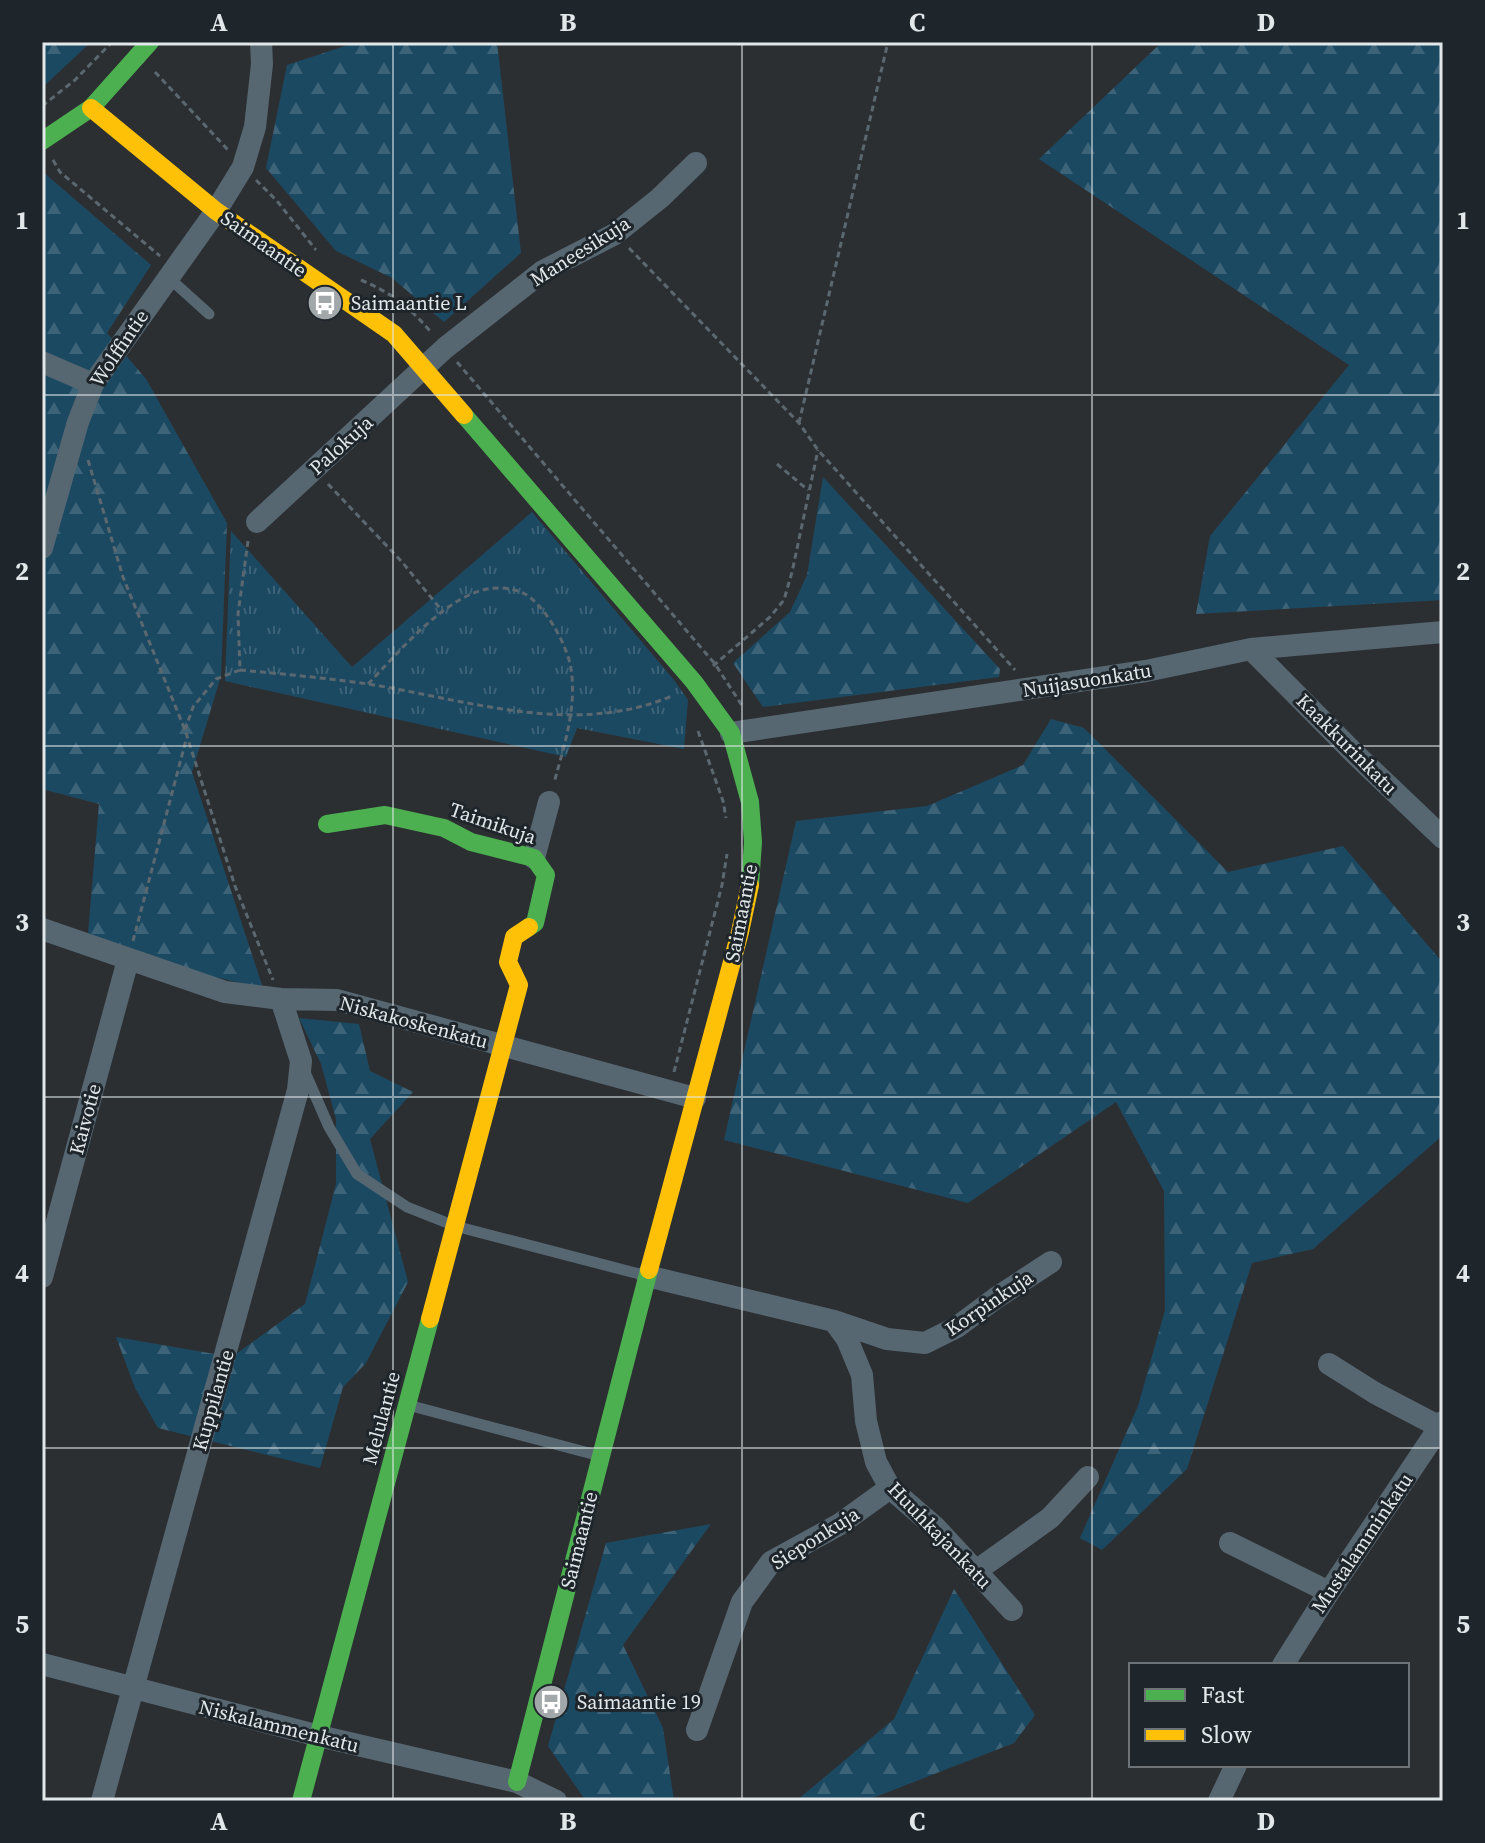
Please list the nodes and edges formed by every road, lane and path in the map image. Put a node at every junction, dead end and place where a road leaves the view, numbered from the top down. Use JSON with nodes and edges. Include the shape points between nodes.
{"nodes":[{"id":1,"x":112,"y":42,"type":"edge"},
{"id":2,"x":261,"y":42,"type":"edge"},
{"id":3,"x":888,"y":42,"type":"edge"},
{"id":4,"x":144,"y":49,"type":"edge"},
{"id":5,"x":42,"y":106,"type":"edge"},
{"id":6,"x":91,"y":108,"type":"junction"},
{"id":7,"x":45,"y":147,"type":"edge"},
{"id":8,"x":696,"y":163,"type":"dead end"},
{"id":9,"x":243,"y":167,"type":"junction"},
{"id":10,"x":216,"y":211,"type":"junction"},
{"id":11,"x":615,"y":234,"type":"junction"},
{"id":12,"x":320,"y":255,"type":"dead end"},
{"id":13,"x":172,"y":272,"type":"junction"},
{"id":14,"x":357,"y":279,"type":"dead end"},
{"id":15,"x":209,"y":314,"type":"dead end"},
{"id":16,"x":445,"y":348,"type":"junction"},
{"id":17,"x":42,"y":362,"type":"edge"},
{"id":18,"x":425,"y":368,"type":"junction"},
{"id":19,"x":93,"y":384,"type":"junction"},
{"id":20,"x":799,"y":423,"type":"junction"},
{"id":21,"x":818,"y":450,"type":"junction"},
{"id":22,"x":86,"y":452,"type":"dead end"},
{"id":23,"x":777,"y":464,"type":"dead end"},
{"id":24,"x":314,"y":469,"type":"junction"},
{"id":25,"x":808,"y":490,"type":"junction"},
{"id":26,"x":257,"y":522,"type":"joint"},
{"id":27,"x":42,"y":548,"type":"edge"},
{"id":28,"x":443,"y":612,"type":"junction"},
{"id":29,"x":1443,"y":632,"type":"edge"},
{"id":30,"x":1251,"y":649,"type":"junction"},
{"id":31,"x":715,"y":664,"type":"junction"},
{"id":32,"x":240,"y":670,"type":"junction"},
{"id":33,"x":694,"y":682,"type":"junction"},
{"id":34,"x":367,"y":684,"type":"junction"},
{"id":35,"x":1032,"y":689,"type":"junction"},
{"id":36,"x":572,"y":716,"type":"junction"},
{"id":37,"x":697,"y":727,"type":"dead end"},
{"id":38,"x":185,"y":730,"type":"junction"},
{"id":39,"x":741,"y":731,"type":"junction"},
{"id":40,"x":187,"y":739,"type":"junction"},
{"id":41,"x":549,"y":802,"type":"joint"},
{"id":42,"x":327,"y":824,"type":"dead end"},
{"id":43,"x":727,"y":829,"type":"dead end"},
{"id":44,"x":1443,"y":838,"type":"edge"},
{"id":45,"x":729,"y":843,"type":"dead end"},
{"id":46,"x":534,"y":858,"type":"junction"},
{"id":47,"x":42,"y":929,"type":"edge"},
{"id":48,"x":128,"y":960,"type":"junction"},
{"id":49,"x":281,"y":999,"type":"junction"},
{"id":50,"x":504,"y":1046,"type":"junction"},
{"id":51,"x":301,"y":1061,"type":"junction"},
{"id":52,"x":669,"y":1091,"type":"junction"},
{"id":53,"x":695,"y":1098,"type":"junction"},
{"id":54,"x":455,"y":1226,"type":"junction"},
{"id":55,"x":1051,"y":1262,"type":"dead end"},
{"id":56,"x":647,"y":1276,"type":"junction"},
{"id":57,"x":42,"y":1277,"type":"edge"},
{"id":58,"x":834,"y":1321,"type":"junction"},
{"id":59,"x":1329,"y":1364,"type":"dead end"},
{"id":60,"x":407,"y":1404,"type":"junction"},
{"id":61,"x":1442,"y":1425,"type":"edge"},
{"id":62,"x":601,"y":1456,"type":"junction"},
{"id":63,"x":1088,"y":1477,"type":"dead end"},
{"id":64,"x":890,"y":1488,"type":"junction"},
{"id":65,"x":1230,"y":1543,"type":"dead end"},
{"id":66,"x":976,"y":1571,"type":"junction"},
{"id":67,"x":1329,"y":1592,"type":"junction"},
{"id":68,"x":1012,"y":1610,"type":"dead end"},
{"id":69,"x":1284,"y":1663,"type":"edge"},
{"id":70,"x":42,"y":1664,"type":"edge"},
{"id":71,"x":133,"y":1689,"type":"junction"},
{"id":72,"x":697,"y":1730,"type":"dead end"},
{"id":73,"x":319,"y":1736,"type":"junction"},
{"id":74,"x":1232,"y":1767,"type":"edge"},
{"id":75,"x":514,"y":1792,"type":"edge"},
{"id":76,"x":102,"y":1801,"type":"edge"},
{"id":77,"x":301,"y":1801,"type":"edge"},
{"id":78,"x":556,"y":1801,"type":"edge"},
{"id":79,"x":1219,"y":1801,"type":"edge"}],
"edges":[{"from":1,"to":5,"type":"path"},
{"from":2,"to":9,"type":"street","name":"Wolffintie","via":[[255,127]]},
{"from":3,"to":20,"type":"path"},
{"from":4,"to":6,"type":"street"},
{"from":4,"to":9,"type":"path"},
{"from":6,"to":7,"type":"street"},
{"from":6,"to":10,"type":"street","name":"Saimaantie"},
{"from":7,"to":13,"type":"path","via":[[60,172]]},
{"from":8,"to":11,"type":"street","name":"Maneesikuja"},
{"from":9,"to":10,"type":"street","name":"Wolffintie"},
{"from":9,"to":12,"type":"path"},
{"from":10,"to":13,"type":"street","name":"Wolffintie"},
{"from":10,"to":18,"type":"street","name":"Saimaantie","via":[[394,334]]},
{"from":11,"to":16,"type":"street","name":"Maneesikuja","via":[[543,271]]},
{"from":11,"to":20,"type":"path"},
{"from":13,"to":15,"type":"lane"},
{"from":13,"to":19,"type":"street","name":"Wolffintie"},
{"from":14,"to":16,"type":"path","via":[[388,291]]},
{"from":16,"to":18,"type":"street","name":"Maneesikuja"},
{"from":16,"to":31,"type":"path"},
{"from":17,"to":19,"type":"street"},
{"from":18,"to":24,"type":"street","name":"Palokuja"},
{"from":18,"to":33,"type":"street","name":"Saimaantie"},
{"from":19,"to":27,"type":"street","name":"Wolffintie"},
{"from":20,"to":21,"type":"path"},
{"from":21,"to":25,"type":"path"},
{"from":21,"to":35,"type":"path"},
{"from":22,"to":38,"type":"path","via":[[123,577]]},
{"from":23,"to":25,"type":"path"},
{"from":24,"to":26,"type":"street","name":"Palokuja"},
{"from":24,"to":28,"type":"path"},
{"from":25,"to":31,"type":"path","via":[[784,600]]},
{"from":26,"to":32,"type":"path","via":[[246,545],[238,614]]},
{"from":28,"to":34,"type":"path"},
{"from":28,"to":36,"type":"path","via":[[469,595],[497,586],[524,593],[560,635],[571,667]]},
{"from":29,"to":30,"type":"street","name":"Nuijasuonkatu"},
{"from":30,"to":35,"type":"street","name":"Nuijasuonkatu"},
{"from":30,"to":44,"type":"street","name":"Kaakkurinkatu"},
{"from":31,"to":39,"type":"path","via":[[741,701]]},
{"from":32,"to":34,"type":"path"},
{"from":32,"to":38,"type":"path","via":[[216,679],[193,707]]},
{"from":33,"to":36,"type":"path","via":[[651,705]]},
{"from":33,"to":39,"type":"street","name":"Saimaantie"},
{"from":34,"to":36,"type":"path"},
{"from":35,"to":39,"type":"street","name":"Nuijasuonkatu"},
{"from":36,"to":41,"type":"path"},
{"from":37,"to":43,"type":"path","via":[[723,801]]},
{"from":38,"to":40,"type":"path"},
{"from":39,"to":53,"type":"street","name":"Saimaantie","via":[[753,842],[751,881]]},
{"from":40,"to":48,"type":"path"},
{"from":40,"to":49,"type":"path","via":[[235,886]]},
{"from":41,"to":46,"type":"street"},
{"from":42,"to":46,"type":"street","name":"Taimikuja","via":[[385,815]]},
{"from":45,"to":52,"type":"path"},
{"from":46,"to":50,"type":"street","name":"Taimikuja","via":[[546,875],[535,923],[514,937],[508,962],[519,985]]},
{"from":47,"to":48,"type":"street","name":"Niskakoskenkatu"},
{"from":48,"to":49,"type":"street","name":"Niskakoskenkatu","via":[[225,992]]},
{"from":48,"to":57,"type":"street","name":"Kaivotie"},
{"from":49,"to":50,"type":"street","name":"Niskakoskenkatu","via":[[337,1000]]},
{"from":49,"to":51,"type":"street","name":"Kuppilantie"},
{"from":50,"to":52,"type":"street","name":"Niskakoskenkatu"},
{"from":50,"to":54,"type":"street","name":"Melulantie"},
{"from":51,"to":54,"type":"lane","via":[[329,1127],[357,1174],[407,1207]]},
{"from":51,"to":71,"type":"street","name":"Kuppilantie","via":[[282,1152]]},
{"from":52,"to":53,"type":"street","name":"Niskakoskenkatu"},
{"from":53,"to":56,"type":"street","name":"Saimaantie"},
{"from":54,"to":56,"type":"lane"},
{"from":54,"to":60,"type":"street","name":"Melulantie"},
{"from":55,"to":58,"type":"street","name":"Korpinkuja","via":[[925,1343],[887,1339]]},
{"from":56,"to":58,"type":"street"},
{"from":56,"to":62,"type":"street","name":"Saimaantie"},
{"from":58,"to":64,"type":"street","name":"Huuhkajankatu","via":[[862,1375],[876,1462]]},
{"from":59,"to":61,"type":"street"},
{"from":60,"to":62,"type":"lane"},
{"from":60,"to":73,"type":"street","name":"Melulantie"},
{"from":61,"to":67,"type":"street","name":"Mustalamminkatu"},
{"from":62,"to":75,"type":"street","name":"Saimaantie"},
{"from":63,"to":66,"type":"street","via":[[1050,1518]]},
{"from":64,"to":66,"type":"street","name":"Huuhkajankatu"},
{"from":64,"to":72,"type":"street","name":"Sieponkuja","via":[[840,1524],[771,1562],[742,1602]]},
{"from":65,"to":67,"type":"street"},
{"from":66,"to":68,"type":"street","name":"Huuhkajankatu"},
{"from":67,"to":69,"type":"street","name":"Mustalamminkatu"},
{"from":70,"to":71,"type":"street","name":"Niskalammenkatu"},
{"from":71,"to":73,"type":"street","name":"Niskalammenkatu"},
{"from":71,"to":76,"type":"street","name":"Kuppilantie"},
{"from":73,"to":75,"type":"street","name":"Niskalammenkatu"},
{"from":73,"to":77,"type":"street","name":"Melulantie"},
{"from":74,"to":79,"type":"street"},
{"from":75,"to":78,"type":"street"}]}
